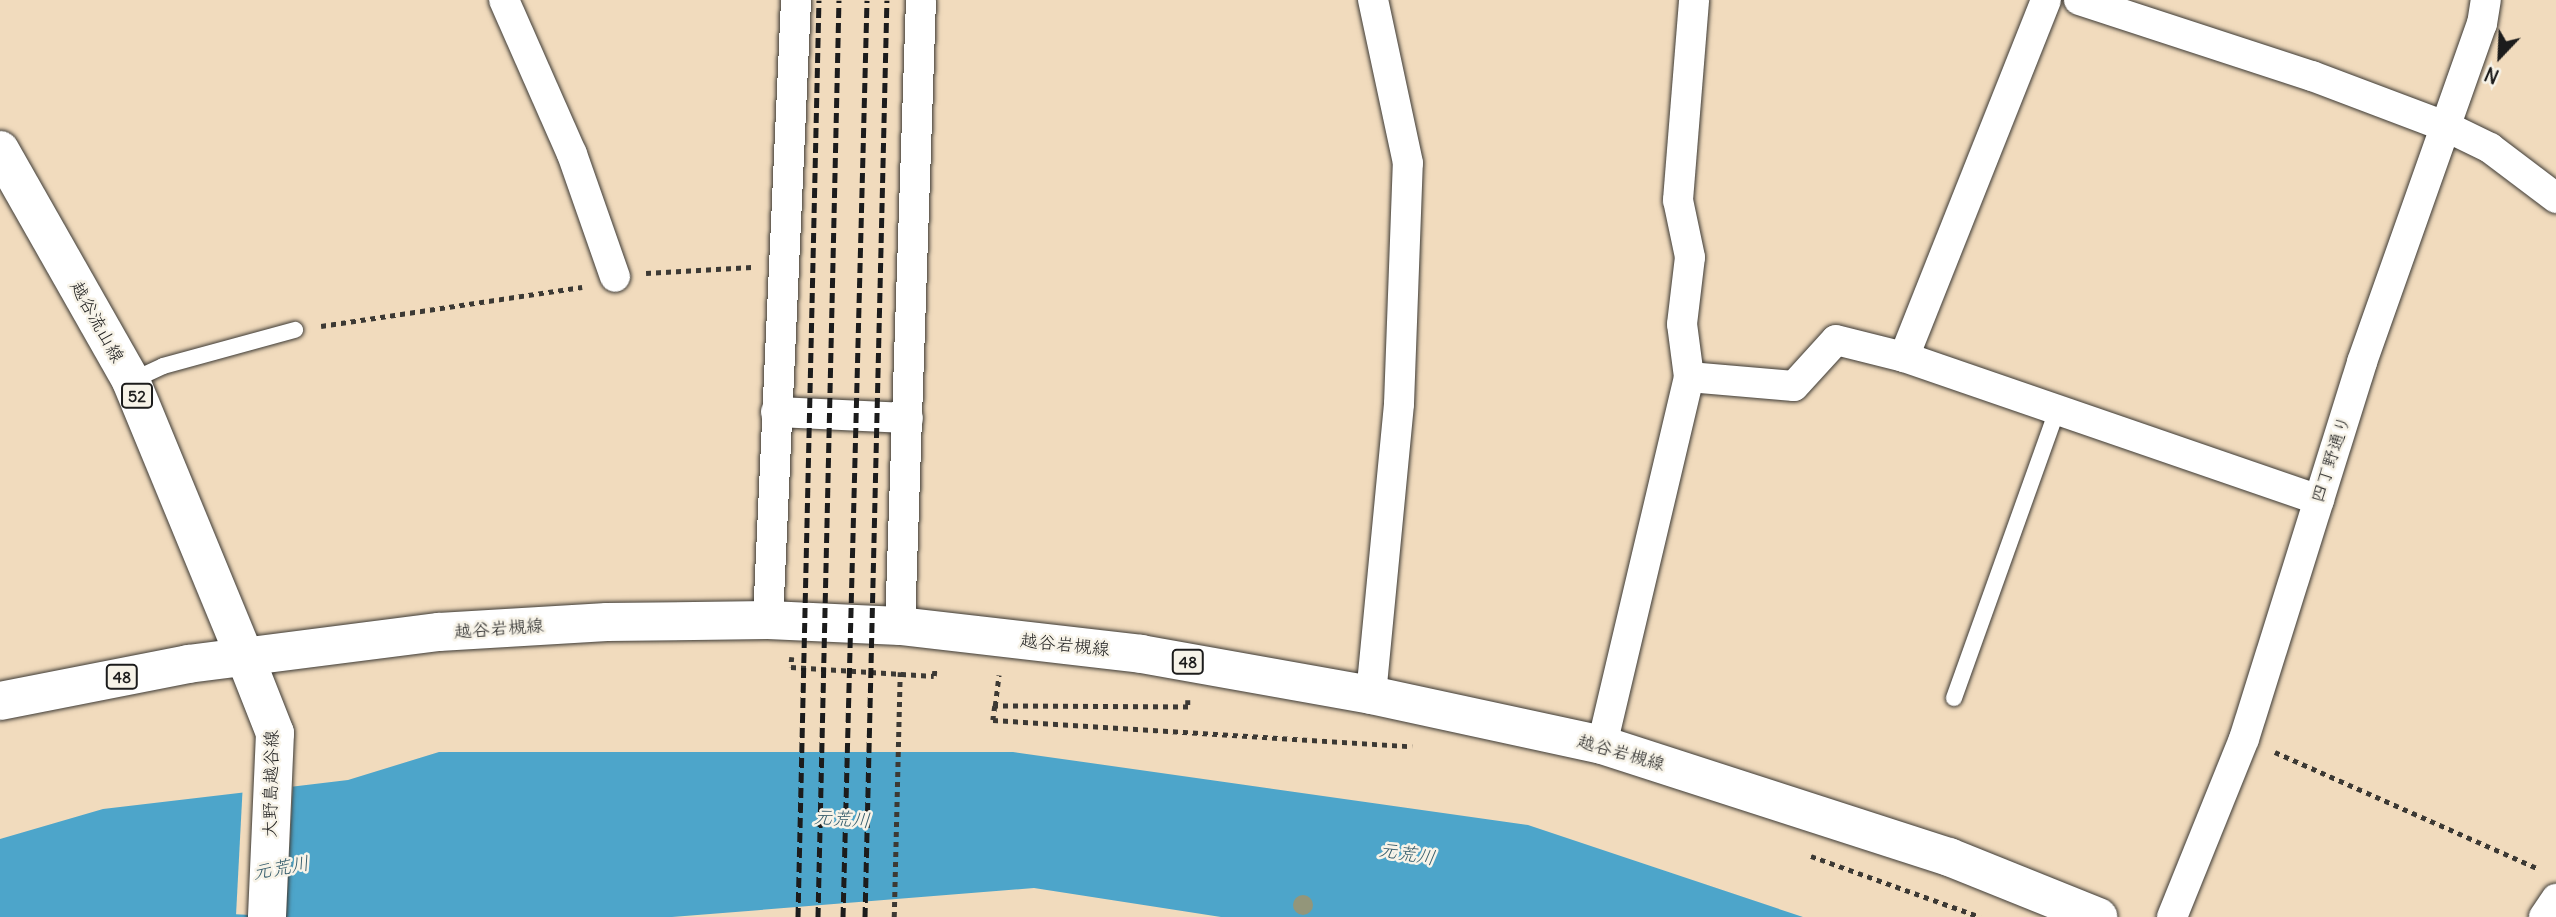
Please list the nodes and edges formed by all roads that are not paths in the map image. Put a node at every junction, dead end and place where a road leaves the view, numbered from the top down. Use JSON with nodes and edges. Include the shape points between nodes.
{"nodes":[{"id":1,"x":504,"y":0,"type":"edge"},
{"id":2,"x":796,"y":0,"type":"edge"},
{"id":3,"x":921,"y":0,"type":"edge"},
{"id":4,"x":1373,"y":0,"type":"edge"},
{"id":5,"x":1694,"y":0,"type":"edge"},
{"id":6,"x":2046,"y":0,"type":"edge"},
{"id":7,"x":2078,"y":0,"type":"edge"},
{"id":8,"x":2486,"y":0,"type":"edge"},
{"id":9,"x":2447,"y":127,"type":"junction"},
{"id":10,"x":1,"y":155,"type":"edge"},
{"id":11,"x":2556,"y":198,"type":"edge"},
{"id":12,"x":615,"y":277,"type":"road end"},
{"id":13,"x":295,"y":330,"type":"road end"},
{"id":14,"x":1905,"y":357,"type":"junction"},
{"id":15,"x":1689,"y":377,"type":"junction"},
{"id":16,"x":131,"y":381,"type":"junction"},
{"id":17,"x":2057,"y":410,"type":"junction"},
{"id":18,"x":776,"y":412,"type":"junction"},
{"id":19,"x":908,"y":418,"type":"junction"},
{"id":20,"x":2319,"y":499,"type":"junction"},
{"id":21,"x":768,"y":620,"type":"junction"},
{"id":22,"x":900,"y":626,"type":"junction"},
{"id":23,"x":246,"y":657,"type":"junction"},
{"id":24,"x":1371,"y":695,"type":"junction"},
{"id":25,"x":1954,"y":698,"type":"dead end"},
{"id":26,"x":0,"y":701,"type":"edge"},
{"id":27,"x":1602,"y":745,"type":"junction"},
{"id":28,"x":2554,"y":887,"type":"edge"},
{"id":29,"x":267,"y":917,"type":"edge"},
{"id":30,"x":2098,"y":917,"type":"edge"},
{"id":31,"x":2172,"y":917,"type":"edge"},
{"id":32,"x":2544,"y":917,"type":"edge"}],
"edges":[{"from":1,"to":12,"type":"street","via":[[572,154]]},
{"from":2,"to":18,"type":"street"},
{"from":3,"to":19,"type":"street"},
{"from":4,"to":24,"type":"street","via":[[1408,163],[1399,404]]},
{"from":5,"to":15,"type":"street","via":[[1678,200],[1690,257],[1682,324]]},
{"from":6,"to":14,"type":"street"},
{"from":7,"to":9,"type":"street","via":[[2312,76]]},
{"from":8,"to":9,"type":"street","name":"四丁野通り"},
{"from":9,"to":11,"type":"street","via":[[2490,148]]},
{"from":9,"to":20,"type":"street","name":"四丁野通り"},
{"from":10,"to":16,"type":"main road","name":"越谷流山線","number":"52"},
{"from":13,"to":16,"type":"lane","via":[[163,366]]},
{"from":14,"to":15,"type":"street","via":[[1836,340],[1794,386]]},
{"from":14,"to":17,"type":"street"},
{"from":15,"to":27,"type":"street"},
{"from":16,"to":23,"type":"main road","name":"越谷流山線","number":"52"},
{"from":17,"to":20,"type":"street"},
{"from":17,"to":25,"type":"lane"},
{"from":18,"to":19,"type":"street"},
{"from":18,"to":21,"type":"street"},
{"from":19,"to":22,"type":"street"},
{"from":20,"to":31,"type":"street","name":"四丁野通り","via":[[2244,738]]},
{"from":21,"to":22,"type":"main road","name":"越谷岩槻線","number":"48"},
{"from":21,"to":23,"type":"main road","name":"越谷岩槻線","number":"48","via":[[607,622],[439,632]]},
{"from":22,"to":24,"type":"main road","name":"越谷岩槻線","number":"48","via":[[1141,654]]},
{"from":23,"to":26,"type":"main road","name":"越谷岩槻線","number":"48"},
{"from":23,"to":29,"type":"main road","name":"大野島越谷線","via":[[269,709],[275,755]]},
{"from":24,"to":27,"type":"main road","name":"越谷岩槻線","number":"48"},
{"from":27,"to":30,"type":"main road","name":"越谷岩槻線","number":"48","via":[[1949,857]]},
{"from":28,"to":32,"type":"street"}]}
